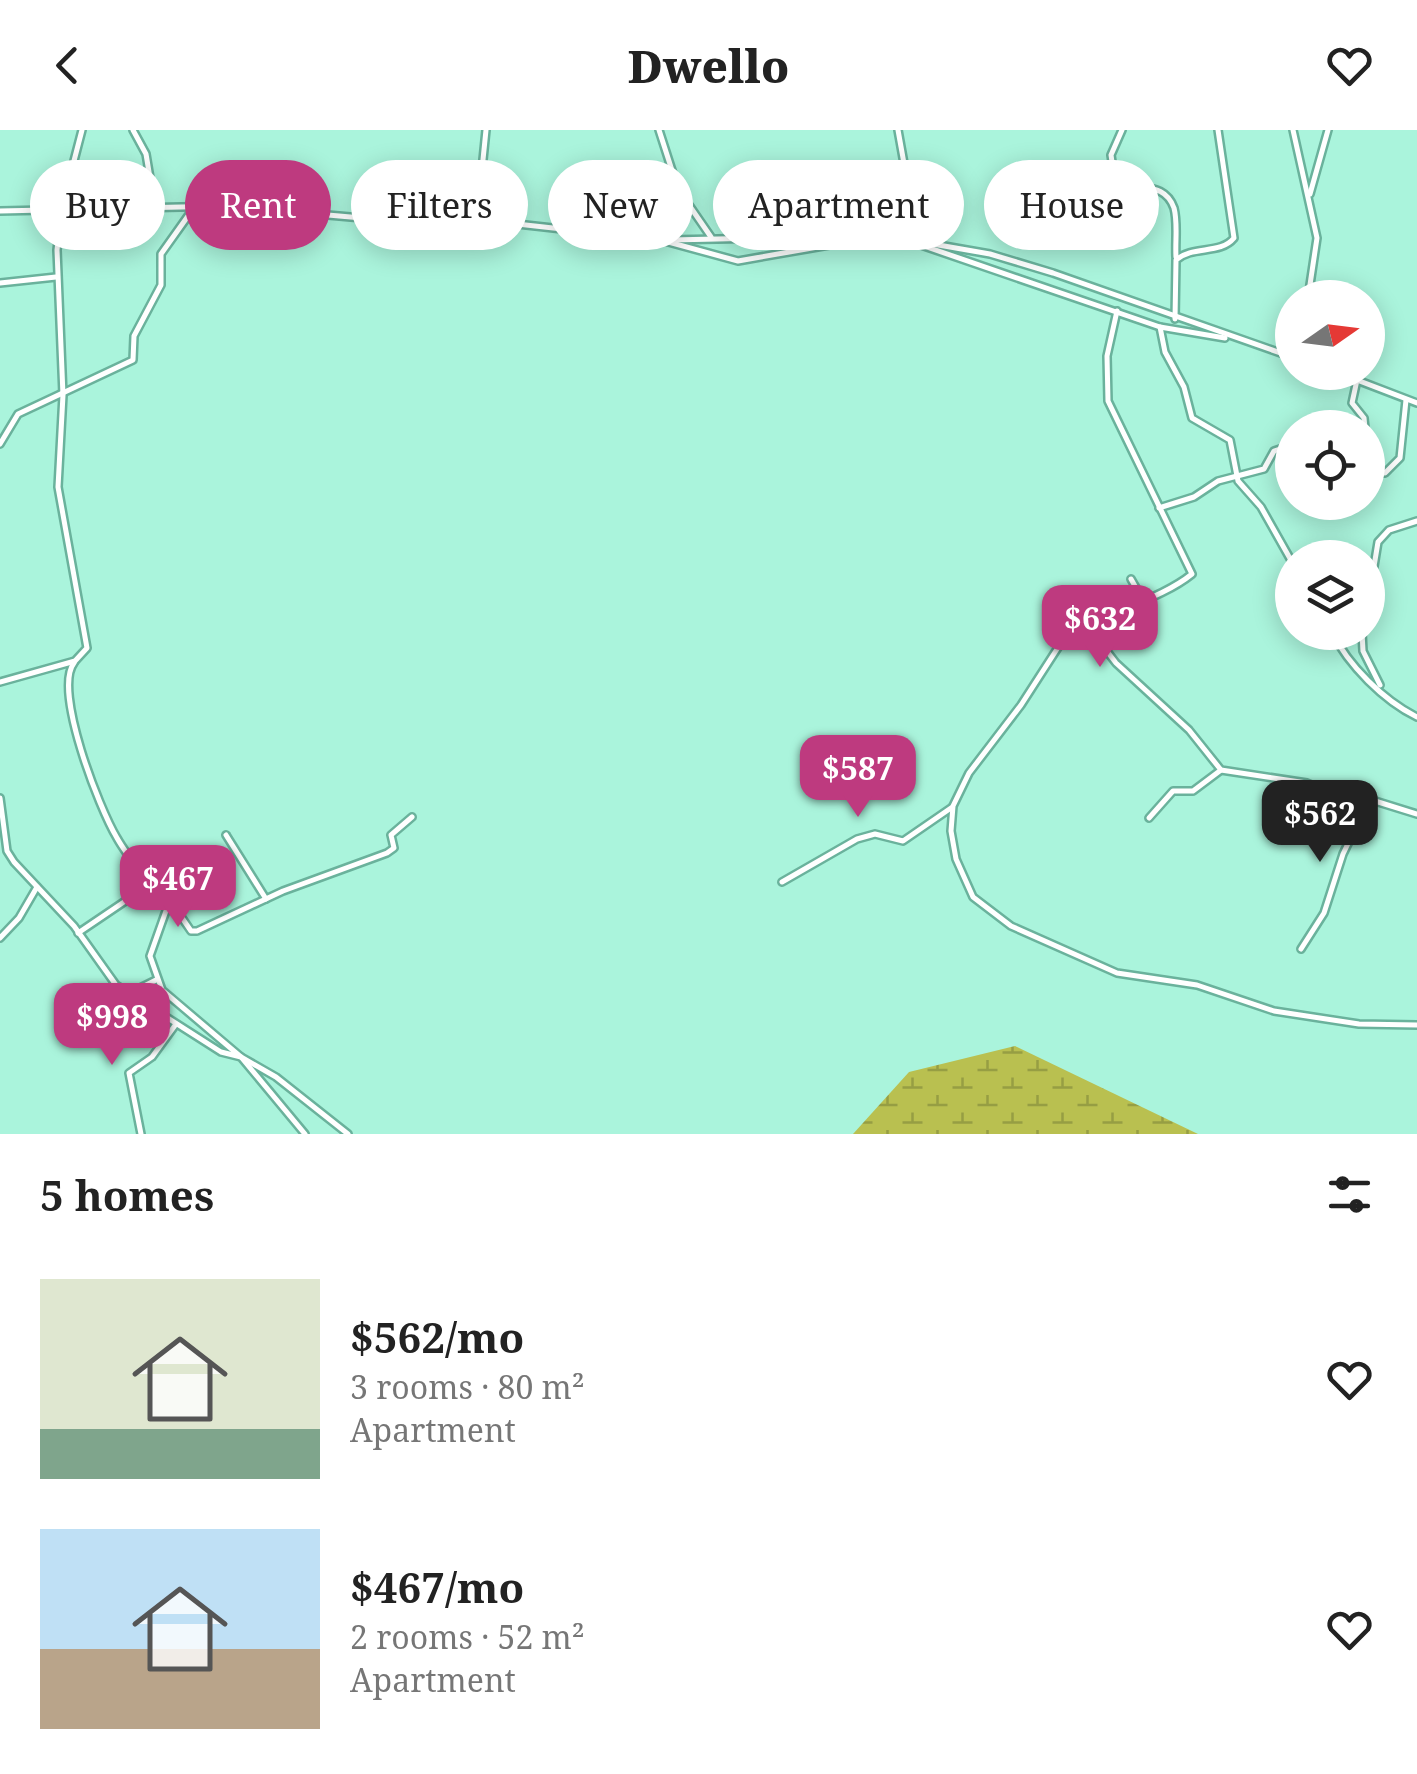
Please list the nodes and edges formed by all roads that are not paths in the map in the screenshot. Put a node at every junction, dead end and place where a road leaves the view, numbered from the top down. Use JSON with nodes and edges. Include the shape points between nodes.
{"nodes":[{"id":1,"x":82,"y":130,"type":"edge"},
{"id":2,"x":133,"y":130,"type":"edge"},
{"id":3,"x":486,"y":130,"type":"edge"},
{"id":4,"x":659,"y":130,"type":"edge"},
{"id":5,"x":898,"y":130,"type":"edge"},
{"id":6,"x":1122,"y":130,"type":"edge"},
{"id":7,"x":1218,"y":130,"type":"edge"},
{"id":8,"x":1292,"y":130,"type":"edge"},
{"id":9,"x":1328,"y":130,"type":"edge"},
{"id":10,"x":74,"y":160,"type":"edge"},
{"id":11,"x":147,"y":160,"type":"edge"},
{"id":12,"x":483,"y":160,"type":"edge"},
{"id":13,"x":901,"y":160,"type":"edge"},
{"id":14,"x":1310,"y":195,"type":"junction"},
{"id":15,"x":30,"y":210,"type":"edge"},
{"id":16,"x":0,"y":211,"type":"edge"},
{"id":17,"x":185,"y":220,"type":"edge"},
{"id":18,"x":710,"y":237,"type":"junction"},
{"id":19,"x":713,"y":237,"type":"edge"},
{"id":20,"x":693,"y":239,"type":"edge"},
{"id":21,"x":58,"y":250,"type":"edge"},
{"id":22,"x":693,"y":250,"type":"edge"},
{"id":23,"x":805,"y":250,"type":"edge"},
{"id":24,"x":938,"y":250,"type":"edge"},
{"id":25,"x":958,"y":250,"type":"edge"},
{"id":26,"x":1176,"y":260,"type":"junction"},
{"id":27,"x":56,"y":278,"type":"junction"},
{"id":28,"x":1311,"y":280,"type":"edge"},
{"id":29,"x":0,"y":283,"type":"edge"},
{"id":30,"x":1116,"y":311,"type":"junction"},
{"id":31,"x":1175,"y":319,"type":"junction"},
{"id":32,"x":1160,"y":327,"type":"junction"},
{"id":33,"x":1228,"y":338,"type":"junction"},
{"id":34,"x":1275,"y":352,"type":"edge"},
{"id":35,"x":1382,"y":390,"type":"edge"},
{"id":36,"x":63,"y":396,"type":"junction"},
{"id":37,"x":1406,"y":400,"type":"junction"},
{"id":38,"x":1417,"y":403,"type":"edge"},
{"id":39,"x":0,"y":444,"type":"edge"},
{"id":40,"x":1275,"y":451,"type":"edge"},
{"id":41,"x":1385,"y":471,"type":"edge"},
{"id":42,"x":1237,"y":476,"type":"junction"},
{"id":43,"x":1158,"y":508,"type":"junction"},
{"id":44,"x":1417,"y":521,"type":"edge"},
{"id":45,"x":1280,"y":540,"type":"edge"},
{"id":46,"x":1380,"y":540,"type":"edge"},
{"id":47,"x":1131,"y":579,"type":"dead end"},
{"id":48,"x":1144,"y":602,"type":"junction"},
{"id":49,"x":1089,"y":628,"type":"junction"},
{"id":50,"x":1342,"y":650,"type":"edge"},
{"id":51,"x":1362,"y":650,"type":"edge"},
{"id":52,"x":76,"y":661,"type":"junction"},
{"id":53,"x":0,"y":682,"type":"edge"},
{"id":54,"x":1382,"y":691,"type":"junction"},
{"id":55,"x":1417,"y":717,"type":"edge"},
{"id":56,"x":1221,"y":770,"type":"junction"},
{"id":57,"x":0,"y":798,"type":"edge"},
{"id":58,"x":1369,"y":800,"type":"junction"},
{"id":59,"x":953,"y":806,"type":"junction"},
{"id":60,"x":1417,"y":814,"type":"edge"},
{"id":61,"x":412,"y":817,"type":"dead end"},
{"id":62,"x":1148,"y":818,"type":"dead end"},
{"id":63,"x":226,"y":834,"type":"dead end"},
{"id":64,"x":782,"y":882,"type":"dead end"},
{"id":65,"x":150,"y":884,"type":"junction"},
{"id":66,"x":37,"y":887,"type":"junction"},
{"id":67,"x":266,"y":899,"type":"junction"},
{"id":68,"x":167,"y":908,"type":"junction"},
{"id":69,"x":78,"y":932,"type":"junction"},
{"id":70,"x":0,"y":938,"type":"edge"},
{"id":71,"x":1301,"y":949,"type":"dead end"},
{"id":72,"x":156,"y":980,"type":"junction"},
{"id":73,"x":128,"y":994,"type":"junction"},
{"id":74,"x":176,"y":1024,"type":"junction"},
{"id":75,"x":1417,"y":1025,"type":"edge"},
{"id":76,"x":241,"y":1057,"type":"junction"},
{"id":77,"x":142,"y":1134,"type":"edge"},
{"id":78,"x":305,"y":1134,"type":"edge"},
{"id":79,"x":348,"y":1134,"type":"edge"}],
"edges":[{"from":1,"to":10,"type":"street"},
{"from":2,"to":11,"type":"street"},
{"from":3,"to":12,"type":"street"},
{"from":4,"to":18,"type":"street","via":[[680,193]]},
{"from":5,"to":13,"type":"street"},
{"from":6,"to":26,"type":"street","via":[[1111,155],[1114,175],[1126,184],[1150,185],[1169,199]]},
{"from":7,"to":26,"type":"street","via":[[1234,238]]},
{"from":8,"to":14,"type":"street"},
{"from":9,"to":14,"type":"street"},
{"from":14,"to":28,"type":"street","via":[[1317,244]]},
{"from":15,"to":16,"type":"street"},
{"from":17,"to":36,"type":"street","via":[[160,254],[162,285],[134,336],[133,360]]},
{"from":18,"to":19,"type":"street"},
{"from":18,"to":20,"type":"street"},
{"from":21,"to":27,"type":"street"},
{"from":22,"to":23,"type":"street","via":[[738,262]]},
{"from":24,"to":30,"type":"street"},
{"from":25,"to":31,"type":"street","via":[[1006,259]]},
{"from":26,"to":31,"type":"street"},
{"from":27,"to":29,"type":"street"},
{"from":27,"to":36,"type":"street"},
{"from":30,"to":32,"type":"street"},
{"from":30,"to":43,"type":"street","via":[[1108,401]]},
{"from":31,"to":33,"type":"street"},
{"from":32,"to":33,"type":"street"},
{"from":32,"to":42,"type":"street","via":[[1192,418],[1230,440]]},
{"from":33,"to":34,"type":"street"},
{"from":35,"to":37,"type":"street"},
{"from":36,"to":39,"type":"street","via":[[18,414]]},
{"from":36,"to":52,"type":"street","via":[[58,487],[87,643]]},
{"from":37,"to":38,"type":"street"},
{"from":37,"to":41,"type":"street","via":[[1400,458]]},
{"from":40,"to":42,"type":"street","via":[[1264,470]]},
{"from":42,"to":43,"type":"street"},
{"from":42,"to":45,"type":"street"},
{"from":43,"to":48,"type":"street","via":[[1192,574]]},
{"from":44,"to":46,"type":"street"},
{"from":47,"to":48,"type":"street"},
{"from":48,"to":49,"type":"street"},
{"from":49,"to":56,"type":"street"},
{"from":49,"to":59,"type":"street","via":[[1059,646],[969,772]]},
{"from":50,"to":54,"type":"street"},
{"from":51,"to":54,"type":"street"},
{"from":52,"to":53,"type":"street"},
{"from":52,"to":65,"type":"street","via":[[68,671],[67,697],[85,756],[114,834]]},
{"from":54,"to":55,"type":"street"},
{"from":56,"to":58,"type":"street"},
{"from":56,"to":62,"type":"street","via":[[1193,791],[1172,790]]},
{"from":57,"to":66,"type":"street","via":[[8,851]]},
{"from":58,"to":60,"type":"street"},
{"from":58,"to":71,"type":"street","via":[[1324,912]]},
{"from":59,"to":64,"type":"street","via":[[903,841],[875,834],[857,838]]},
{"from":59,"to":75,"type":"street","via":[[951,831],[964,882],[1011,926],[1116,973],[1197,985],[1274,1011]]},
{"from":61,"to":67,"type":"street","via":[[390,835],[391,851]]},
{"from":63,"to":67,"type":"street"},
{"from":65,"to":68,"type":"street"},
{"from":65,"to":69,"type":"street"},
{"from":66,"to":69,"type":"street"},
{"from":66,"to":70,"type":"street"},
{"from":67,"to":68,"type":"street","via":[[194,931]]},
{"from":68,"to":72,"type":"street","via":[[150,956]]},
{"from":69,"to":73,"type":"street"},
{"from":72,"to":73,"type":"street"},
{"from":72,"to":76,"type":"street","via":[[170,1000]]},
{"from":73,"to":74,"type":"street"},
{"from":74,"to":76,"type":"street"},
{"from":74,"to":77,"type":"street","via":[[152,1057],[129,1072]]},
{"from":76,"to":78,"type":"street"},
{"from":76,"to":79,"type":"street"}]}
